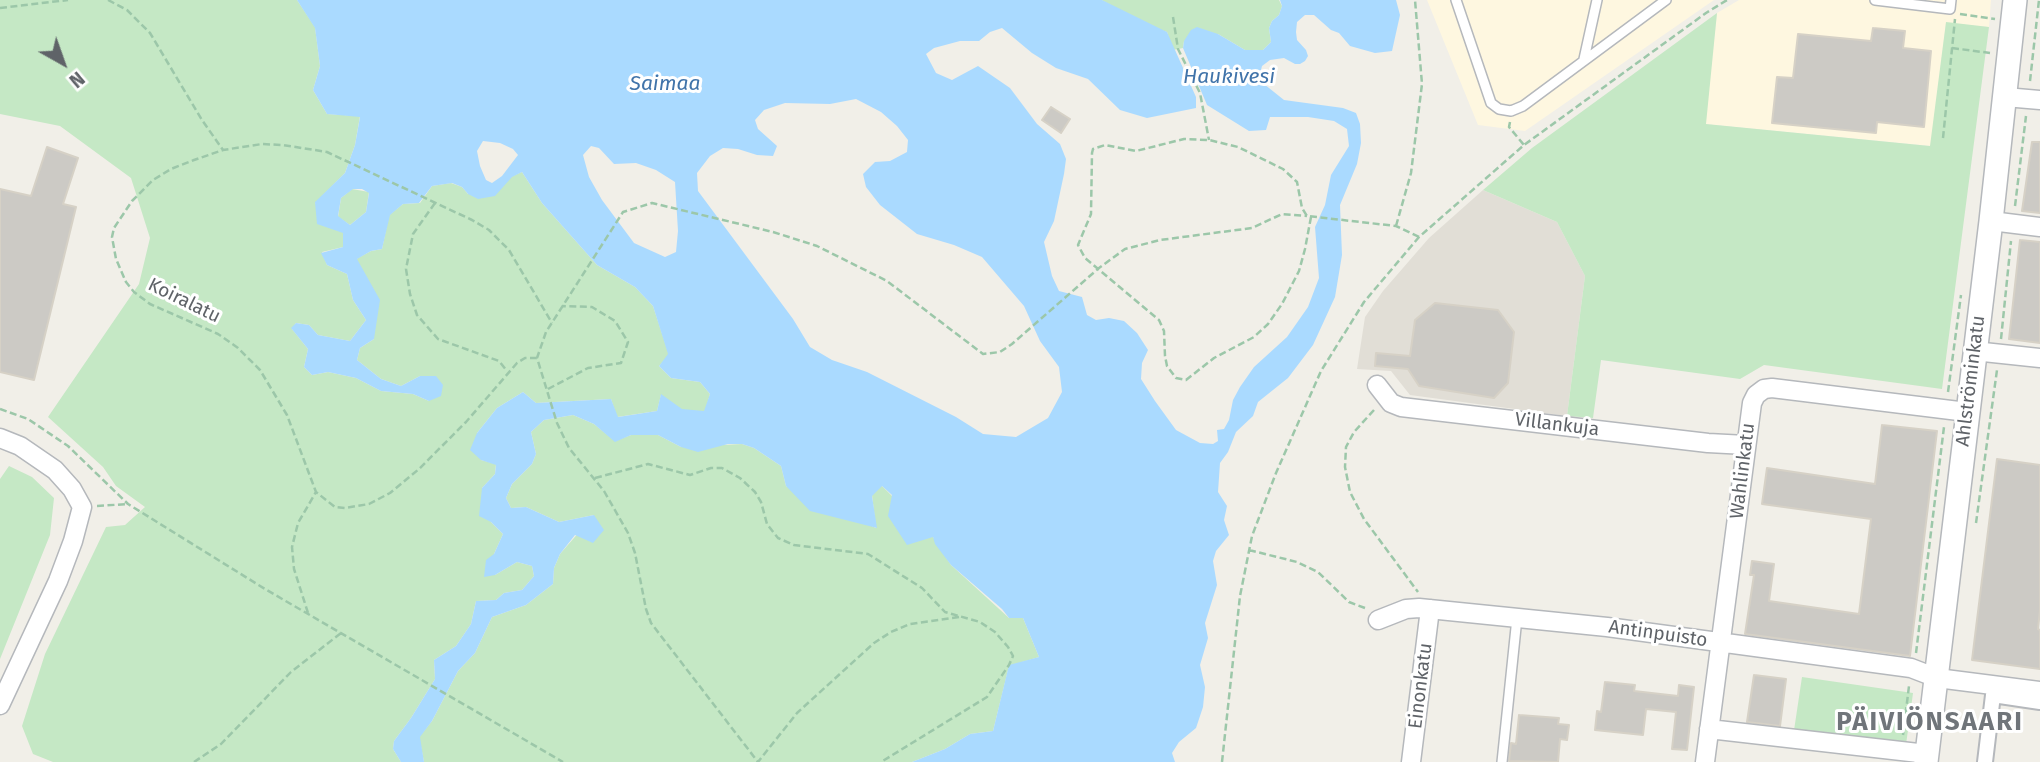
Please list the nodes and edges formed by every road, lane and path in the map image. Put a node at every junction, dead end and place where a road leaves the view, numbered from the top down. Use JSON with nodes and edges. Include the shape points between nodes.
{"nodes":[{"id":1,"x":68,"y":0,"type":"edge"},
{"id":2,"x":108,"y":0,"type":"edge"},
{"id":3,"x":1415,"y":0,"type":"edge"},
{"id":4,"x":1456,"y":0,"type":"edge"},
{"id":5,"x":1597,"y":0,"type":"edge"},
{"id":6,"x":1666,"y":0,"type":"edge"},
{"id":7,"x":1727,"y":0,"type":"edge"},
{"id":8,"x":1875,"y":0,"type":"edge"},
{"id":9,"x":1951,"y":0,"type":"edge"},
{"id":10,"x":2015,"y":0,"type":"edge"},
{"id":11,"x":2039,"y":0,"type":"edge"},
{"id":12,"x":0,"y":8,"type":"edge"},
{"id":13,"x":1173,"y":17,"type":"dead end"},
{"id":14,"x":1998,"y":19,"type":"dead end"},
{"id":15,"x":1952,"y":48,"type":"junction"},
{"id":16,"x":1993,"y":54,"type":"dead end"},
{"id":17,"x":1584,"y":60,"type":"junction"},
{"id":18,"x":2005,"y":97,"type":"junction"},
{"id":19,"x":2034,"y":99,"type":"edge"},
{"id":20,"x":1511,"y":111,"type":"junction"},
{"id":21,"x":1943,"y":138,"type":"dead end"},
{"id":22,"x":1209,"y":140,"type":"junction"},
{"id":23,"x":1524,"y":145,"type":"junction"},
{"id":24,"x":223,"y":150,"type":"junction"},
{"id":25,"x":435,"y":203,"type":"junction"},
{"id":26,"x":1311,"y":217,"type":"junction"},
{"id":27,"x":2002,"y":222,"type":"junction"},
{"id":28,"x":1396,"y":226,"type":"junction"},
{"id":29,"x":2040,"y":227,"type":"edge"},
{"id":30,"x":1419,"y":236,"type":"junction"},
{"id":31,"x":1099,"y":268,"type":"junction"},
{"id":32,"x":1961,"y":291,"type":"dead end"},
{"id":33,"x":562,"y":306,"type":"junction"},
{"id":34,"x":552,"y":323,"type":"junction"},
{"id":35,"x":2000,"y":345,"type":"dead end"},
{"id":36,"x":1974,"y":351,"type":"junction"},
{"id":37,"x":537,"y":358,"type":"junction"},
{"id":38,"x":2040,"y":358,"type":"edge"},
{"id":39,"x":508,"y":373,"type":"junction"},
{"id":40,"x":547,"y":390,"type":"junction"},
{"id":41,"x":1381,"y":391,"type":"joint"},
{"id":42,"x":0,"y":409,"type":"edge"},
{"id":43,"x":1956,"y":410,"type":"junction"},
{"id":44,"x":0,"y":438,"type":"edge"},
{"id":45,"x":1746,"y":445,"type":"junction"},
{"id":46,"x":595,"y":478,"type":"junction"},
{"id":47,"x":316,"y":492,"type":"junction"},
{"id":48,"x":128,"y":504,"type":"junction"},
{"id":49,"x":82,"y":507,"type":"junction"},
{"id":50,"x":1249,"y":550,"type":"junction"},
{"id":51,"x":1430,"y":609,"type":"junction"},
{"id":52,"x":308,"y":614,"type":"junction"},
{"id":53,"x":959,"y":617,"type":"junction"},
{"id":54,"x":1385,"y":617,"type":"joint"},
{"id":55,"x":1517,"y":618,"type":"junction"},
{"id":56,"x":341,"y":633,"type":"junction"},
{"id":57,"x":1722,"y":643,"type":"junction"},
{"id":58,"x":1911,"y":667,"type":"junction"},
{"id":59,"x":1937,"y":678,"type":"junction"},
{"id":60,"x":2040,"y":691,"type":"edge"},
{"id":61,"x":2040,"y":702,"type":"edge"},
{"id":62,"x":0,"y":705,"type":"edge"},
{"id":63,"x":1709,"y":729,"type":"junction"},
{"id":64,"x":1902,"y":742,"type":"dead end"},
{"id":65,"x":1926,"y":758,"type":"edge"},
{"id":66,"x":194,"y":762,"type":"edge"},
{"id":67,"x":562,"y":762,"type":"edge"},
{"id":68,"x":881,"y":762,"type":"edge"},
{"id":69,"x":1222,"y":762,"type":"edge"},
{"id":70,"x":1411,"y":762,"type":"edge"},
{"id":71,"x":1502,"y":762,"type":"edge"},
{"id":72,"x":1705,"y":762,"type":"edge"},
{"id":73,"x":1985,"y":762,"type":"edge"}],
"edges":[{"from":1,"to":12,"type":"path"},
{"from":2,"to":24,"type":"path","via":[[127,9],[150,33]]},
{"from":3,"to":28,"type":"path","via":[[1422,84],[1411,173]]},
{"from":4,"to":20,"type":"lane","via":[[1491,103]]},
{"from":5,"to":17,"type":"lane"},
{"from":6,"to":17,"type":"lane"},
{"from":7,"to":23,"type":"path"},
{"from":8,"to":9,"type":"lane","via":[[1950,9]]},
{"from":10,"to":18,"type":"street","name":"Ahlströminkatu"},
{"from":11,"to":19,"type":"path"},
{"from":13,"to":22,"type":"path","via":[[1178,49],[1200,93]]},
{"from":14,"to":15,"type":"path","via":[[1956,13]]},
{"from":15,"to":16,"type":"path"},
{"from":15,"to":21,"type":"path"},
{"from":17,"to":20,"type":"lane"},
{"from":18,"to":19,"type":"street"},
{"from":18,"to":27,"type":"street","name":"Ahlströminkatu"},
{"from":19,"to":27,"type":"path"},
{"from":20,"to":23,"type":"path","via":[[1509,127]]},
{"from":22,"to":26,"type":"path","via":[[1244,149],[1291,175],[1299,187],[1302,208]]},
{"from":22,"to":31,"type":"path","via":[[1174,140],[1136,151],[1105,145],[1093,149],[1091,214],[1078,245],[1085,258]]},
{"from":23,"to":30,"type":"path"},
{"from":24,"to":25,"type":"path","name":"Koiralatu","via":[[267,144],[327,152]]},
{"from":24,"to":47,"type":"path","name":"Koiralatu","via":[[171,169],[139,194],[114,228],[116,260],[138,296],[218,334],[253,362],[284,408]]},
{"from":25,"to":34,"type":"path","name":"Koiralatu","via":[[476,222],[500,240]]},
{"from":25,"to":39,"type":"path","via":[[413,234],[407,269],[417,315],[438,339],[499,361]]},
{"from":26,"to":28,"type":"path"},
{"from":26,"to":31,"type":"path","via":[[1282,214],[1252,228],[1160,240],[1125,249]]},
{"from":26,"to":31,"type":"path","via":[[1299,271],[1268,324],[1186,380],[1176,378],[1167,366],[1159,320]]},
{"from":27,"to":29,"type":"street"},
{"from":27,"to":35,"type":"path"},
{"from":27,"to":36,"type":"street","name":"Ahlströminkatu"},
{"from":28,"to":30,"type":"path"},
{"from":30,"to":50,"type":"path","via":[[1364,302],[1321,371],[1276,473]]},
{"from":31,"to":33,"type":"path","via":[[1012,344],[1000,352],[983,354],[887,281],[817,246],[652,204],[622,212]]},
{"from":32,"to":43,"type":"path"},
{"from":33,"to":34,"type":"path"},
{"from":33,"to":40,"type":"path","via":[[592,307],[615,321],[628,342],[621,363],[588,368]]},
{"from":34,"to":37,"type":"path"},
{"from":36,"to":38,"type":"street"},
{"from":36,"to":43,"type":"street","name":"Ahlströminkatu"},
{"from":37,"to":39,"type":"path","via":[[521,360]]},
{"from":37,"to":40,"type":"path"},
{"from":39,"to":47,"type":"path","via":[[445,443],[381,499],[340,508]]},
{"from":40,"to":46,"type":"path","via":[[556,423],[571,452]]},
{"from":41,"to":45,"type":"street","name":"Villankuja","via":[[1401,407]]},
{"from":41,"to":51,"type":"path","via":[[1346,447],[1350,492],[1364,519]]},
{"from":42,"to":48,"type":"path","via":[[28,419],[68,446]]},
{"from":43,"to":45,"type":"street","name":"Wahlinkatu","via":[[1764,389],[1752,403]]},
{"from":43,"to":58,"type":"path"},
{"from":43,"to":59,"type":"street","name":"Ahlströminkatu"},
{"from":44,"to":49,"type":"street","via":[[55,470]]},
{"from":45,"to":57,"type":"street","name":"Wahlinkatu"},
{"from":46,"to":53,"type":"path","via":[[648,464],[691,475],[722,468],[755,492],[778,538],[794,545],[868,554],[922,588],[945,612]]},
{"from":46,"to":53,"type":"path","via":[[632,542],[652,623],[758,762],[797,713],[874,643],[910,624]]},
{"from":47,"to":52,"type":"path","via":[[298,523],[292,547]]},
{"from":48,"to":49,"type":"path"},
{"from":48,"to":52,"type":"path"},
{"from":49,"to":62,"type":"street","via":[[58,581]]},
{"from":50,"to":54,"type":"path","via":[[1318,572],[1349,602]]},
{"from":50,"to":69,"type":"path"},
{"from":51,"to":54,"type":"street","name":"Antinpuisto","via":[[1406,609]]},
{"from":51,"to":55,"type":"street","name":"Antinpuisto"},
{"from":51,"to":70,"type":"street","name":"Einonkatu"},
{"from":52,"to":56,"type":"path"},
{"from":53,"to":68,"type":"path","via":[[980,621],[995,632],[1011,652],[1009,666],[982,702]]},
{"from":55,"to":57,"type":"street","name":"Antinpuisto"},
{"from":55,"to":71,"type":"lane"},
{"from":56,"to":66,"type":"path","via":[[290,672],[221,744]]},
{"from":56,"to":67,"type":"path"},
{"from":57,"to":58,"type":"street","name":"Antinpuisto"},
{"from":57,"to":63,"type":"street","name":"Wahlinkatu"},
{"from":58,"to":59,"type":"street","name":"Antinpuisto"},
{"from":58,"to":64,"type":"path"},
{"from":59,"to":60,"type":"street","name":"Antinpuisto"},
{"from":59,"to":65,"type":"street","name":"Ahlströminkatu"},
{"from":61,"to":73,"type":"street","via":[[1993,695]]},
{"from":63,"to":65,"type":"street"},
{"from":63,"to":72,"type":"street","name":"Wahlinkatu"}]}
